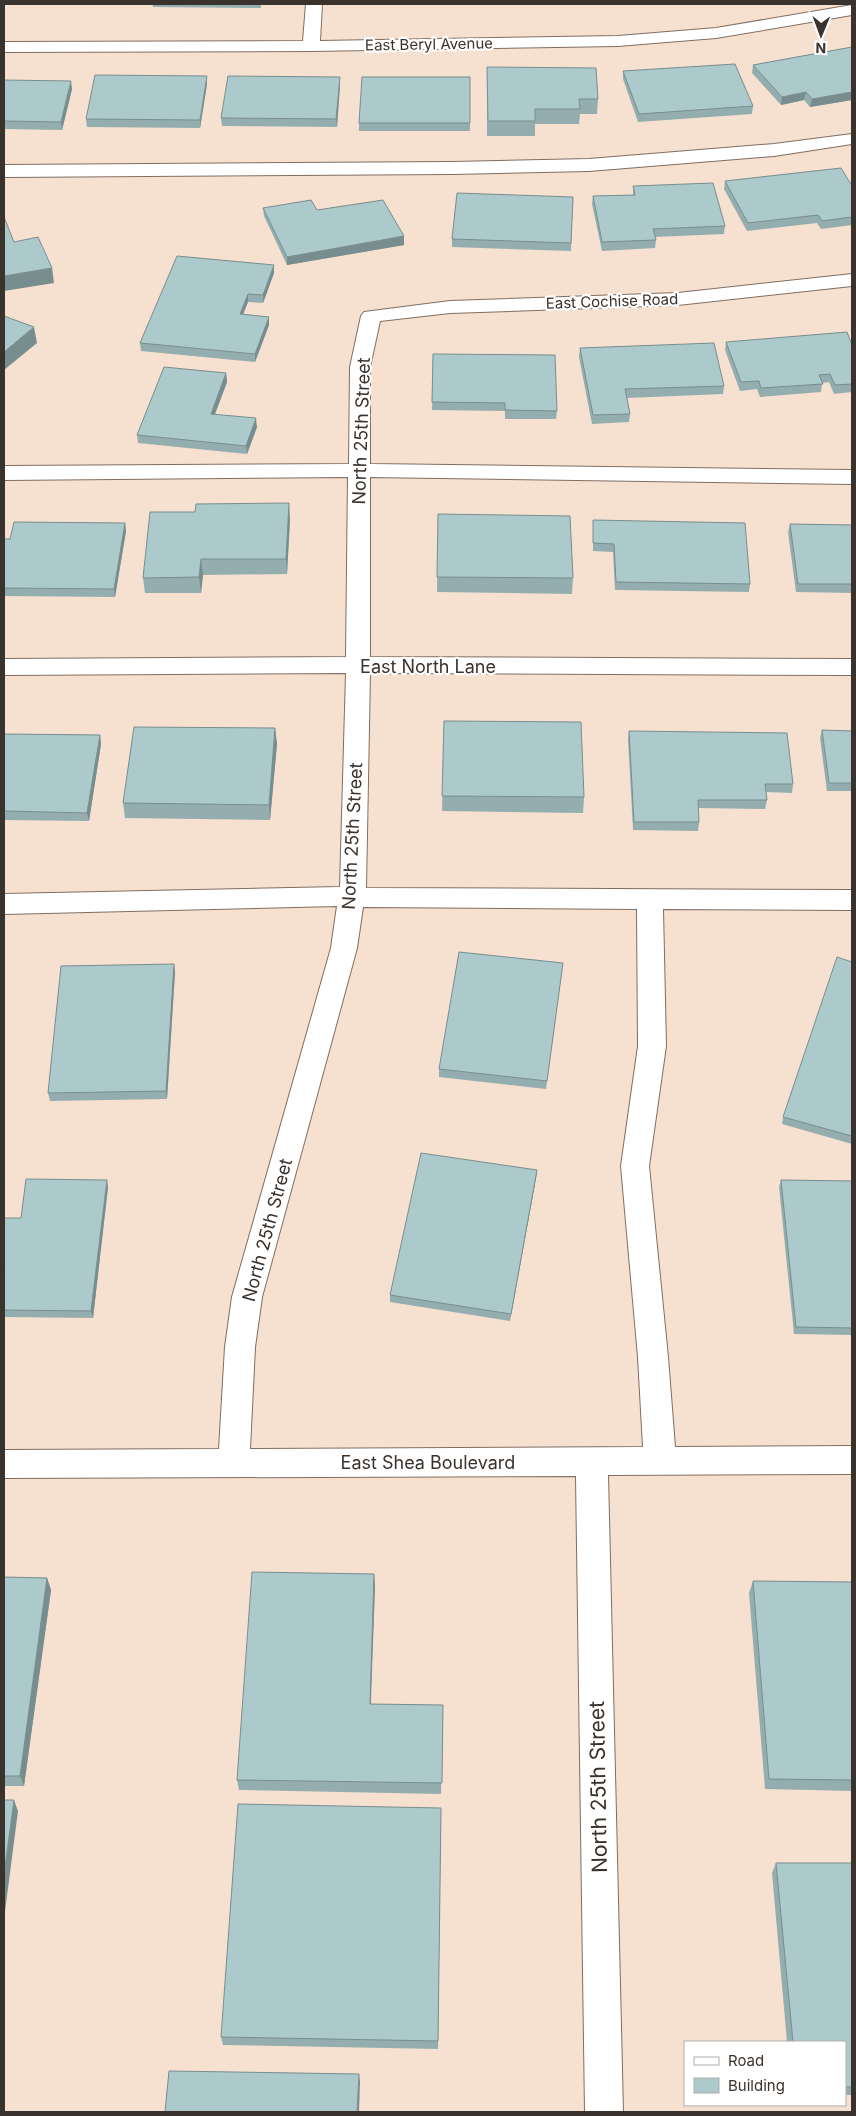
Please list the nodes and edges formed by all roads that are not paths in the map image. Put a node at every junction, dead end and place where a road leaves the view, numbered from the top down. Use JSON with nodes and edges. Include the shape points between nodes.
{"nodes":[{"id":1,"x":314,"y":4,"type":"edge"},
{"id":2,"x":852,"y":10,"type":"edge"},
{"id":3,"x":311,"y":46,"type":"junction"},
{"id":4,"x":4,"y":47,"type":"edge"},
{"id":5,"x":852,"y":139,"type":"edge"},
{"id":6,"x":4,"y":170,"type":"edge"},
{"id":7,"x":852,"y":280,"type":"edge"},
{"id":8,"x":371,"y":316,"type":"joint"},
{"id":9,"x":359,"y":470,"type":"junction"},
{"id":10,"x":4,"y":473,"type":"edge"},
{"id":11,"x":852,"y":477,"type":"edge"},
{"id":12,"x":358,"y":666,"type":"junction"},
{"id":13,"x":4,"y":667,"type":"edge"},
{"id":14,"x":852,"y":668,"type":"edge"},
{"id":15,"x":352,"y":897,"type":"junction"},
{"id":16,"x":650,"y":899,"type":"junction"},
{"id":17,"x":852,"y":900,"type":"edge"},
{"id":18,"x":4,"y":904,"type":"edge"},
{"id":19,"x":852,"y":1460,"type":"edge"},
{"id":20,"x":660,"y":1461,"type":"junction"},
{"id":21,"x":592,"y":1462,"type":"junction"},
{"id":22,"x":234,"y":1463,"type":"junction"},
{"id":23,"x":4,"y":1464,"type":"edge"},
{"id":24,"x":604,"y":2112,"type":"edge"}],
"edges":[{"from":1,"to":3,"type":"street"},
{"from":2,"to":3,"type":"street","name":"East Beryl Avenue","via":[[716,33],[618,41]]},
{"from":3,"to":4,"type":"street","name":"East Beryl Avenue"},
{"from":5,"to":6,"type":"street","via":[[774,150],[589,165]]},
{"from":7,"to":8,"type":"street","name":"East Cochise Road","via":[[678,299],[450,307]]},
{"from":8,"to":9,"type":"street","name":"North 25th Street","via":[[360,367]]},
{"from":9,"to":10,"type":"street"},
{"from":9,"to":11,"type":"street"},
{"from":9,"to":12,"type":"street","name":"North 25th Street"},
{"from":12,"to":13,"type":"street","name":"East North Lane"},
{"from":12,"to":14,"type":"street","name":"East North Lane"},
{"from":12,"to":15,"type":"street","name":"North 25th Street"},
{"from":15,"to":16,"type":"street"},
{"from":15,"to":18,"type":"street"},
{"from":15,"to":22,"type":"street","name":"North 25th Street","via":[[344,948],[247,1297],[240,1347]]},
{"from":16,"to":17,"type":"street"},
{"from":16,"to":20,"type":"street","via":[[652,1046],[635,1166]]},
{"from":19,"to":20,"type":"street","name":"East Shea Boulevard"},
{"from":20,"to":21,"type":"street","name":"East Shea Boulevard"},
{"from":21,"to":22,"type":"street","name":"East Shea Boulevard"},
{"from":21,"to":24,"type":"street","name":"North 25th Street"},
{"from":22,"to":23,"type":"street","name":"East Shea Boulevard"}]}
